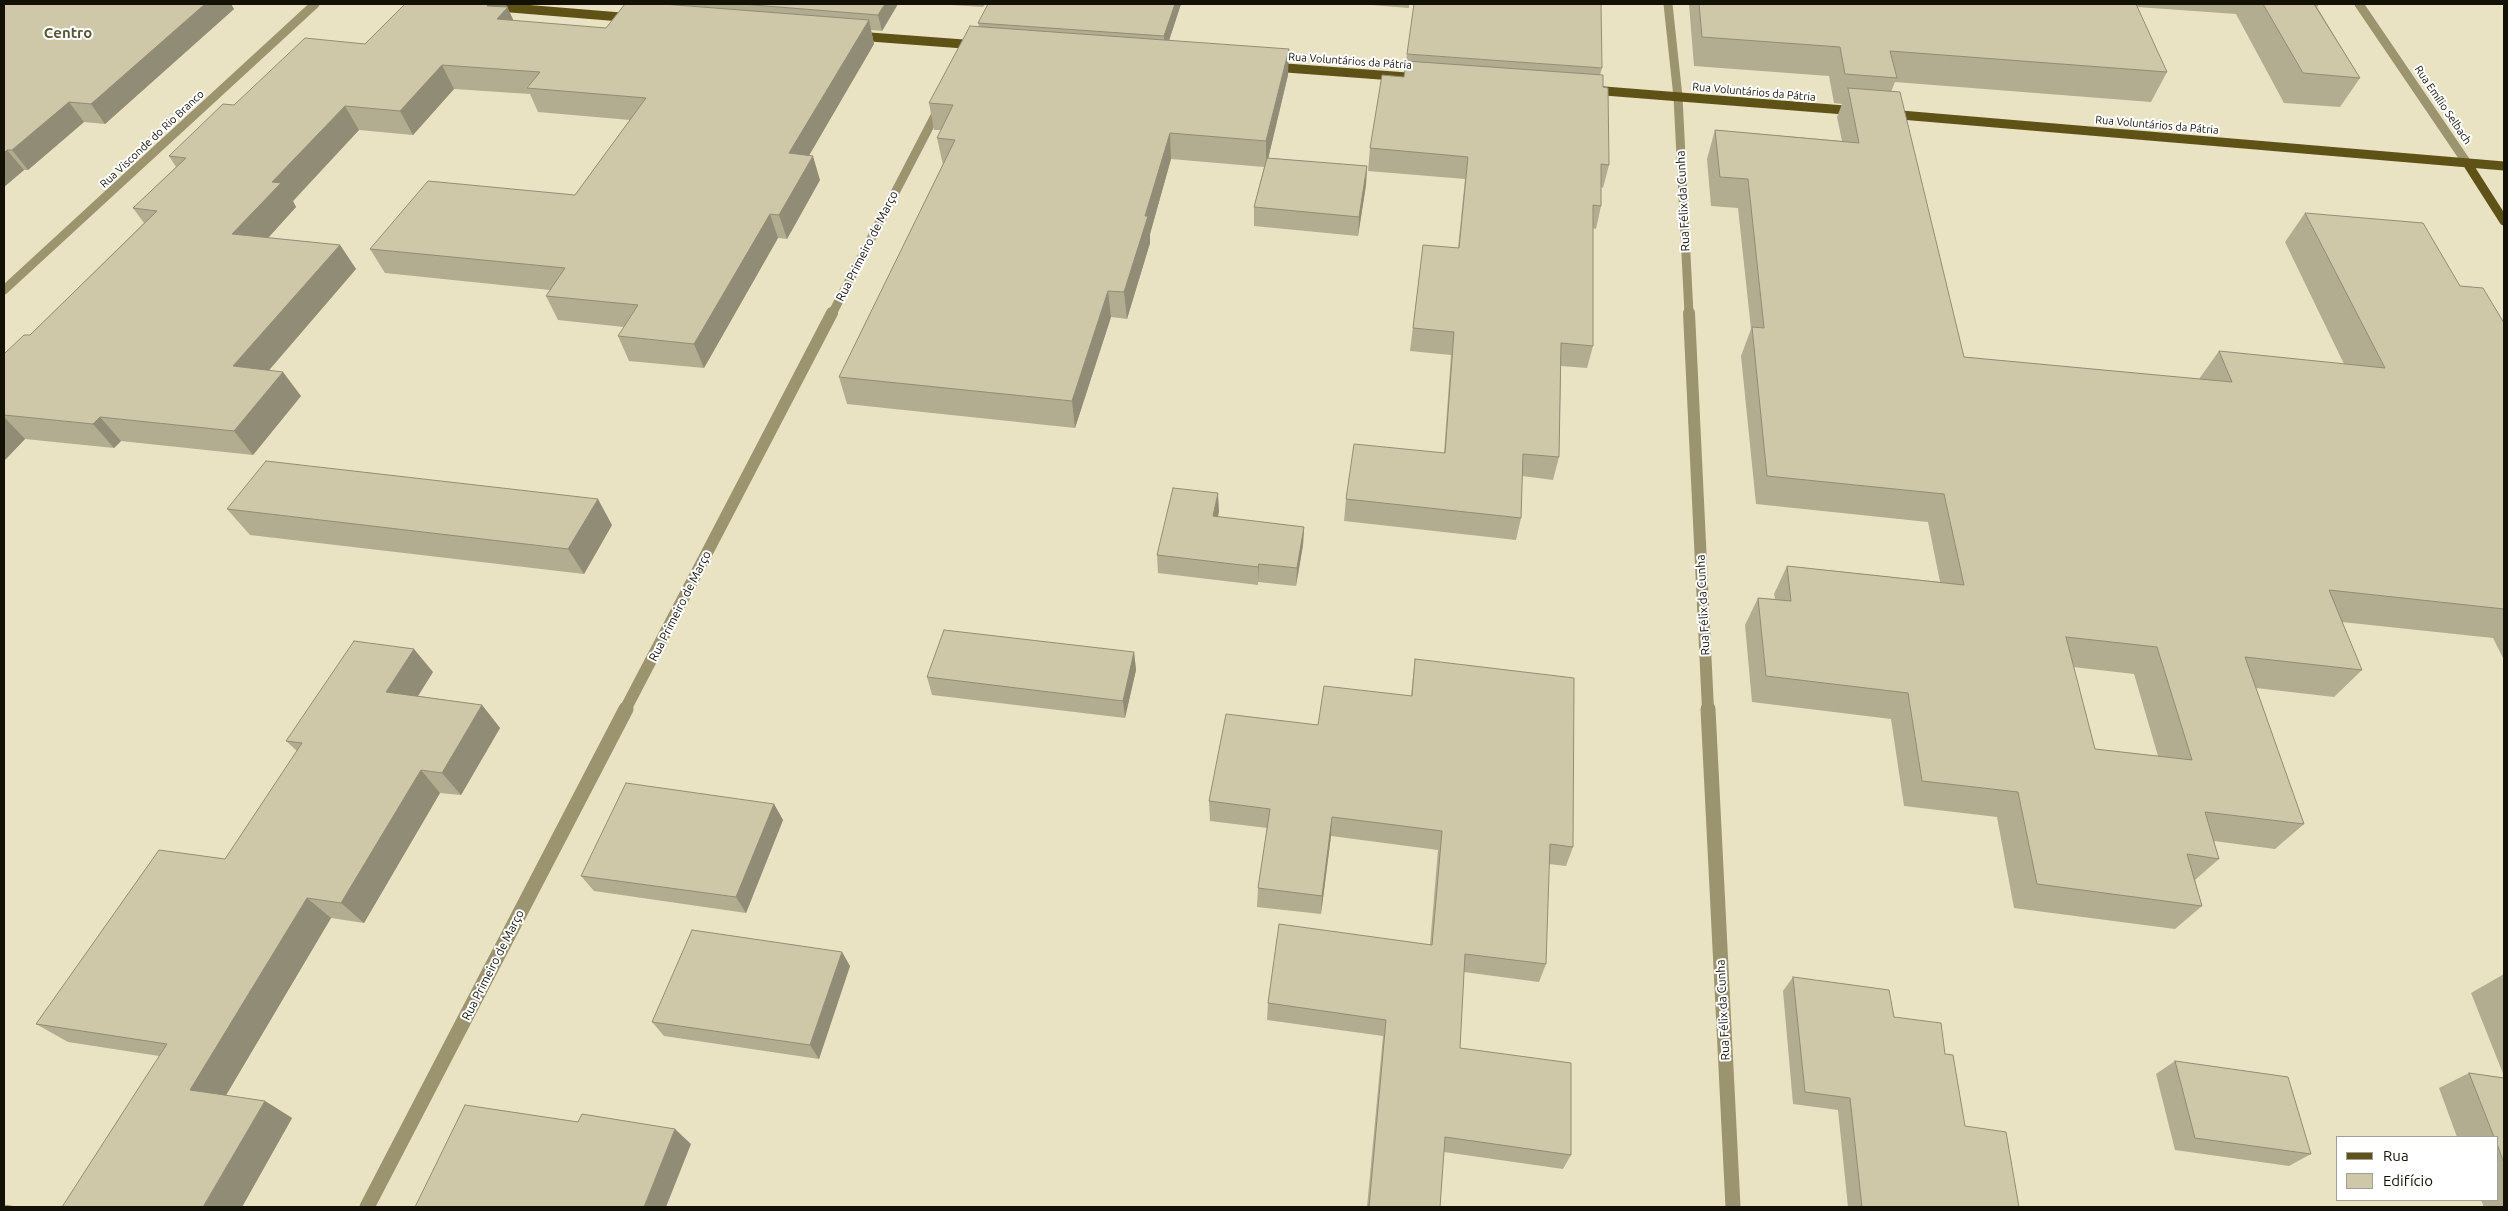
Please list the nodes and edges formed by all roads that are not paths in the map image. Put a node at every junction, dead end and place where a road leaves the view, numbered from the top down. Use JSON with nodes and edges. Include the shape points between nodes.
{"nodes":[{"id":1,"x":315,"y":4,"type":"edge"},
{"id":2,"x":462,"y":4,"type":"edge"},
{"id":3,"x":1668,"y":4,"type":"edge"},
{"id":4,"x":2359,"y":4,"type":"edge"},
{"id":5,"x":640,"y":18,"type":"edge"},
{"id":6,"x":980,"y":28,"type":"edge"},
{"id":7,"x":848,"y":35,"type":"edge"},
{"id":8,"x":992,"y":46,"type":"edge"},
{"id":9,"x":970,"y":49,"type":"junction"},
{"id":10,"x":1259,"y":66,"type":"edge"},
{"id":11,"x":1427,"y":78,"type":"edge"},
{"id":12,"x":1581,"y":90,"type":"edge"},
{"id":13,"x":1678,"y":96,"type":"junction"},
{"id":14,"x":944,"y":98,"type":"edge"},
{"id":15,"x":2467,"y":163,"type":"junction"},
{"id":16,"x":2504,"y":166,"type":"edge"},
{"id":17,"x":2504,"y":221,"type":"edge"},
{"id":18,"x":4,"y":290,"type":"edge"},
{"id":19,"x":367,"y":1207,"type":"edge"},
{"id":20,"x":1733,"y":1207,"type":"edge"}],
"edges":[{"from":1,"to":18,"type":"street","name":"Rua Visconde do Rio Branco"},
{"from":2,"to":5,"type":"main road"},
{"from":3,"to":13,"type":"street","name":"Rua Félix da Cunha"},
{"from":4,"to":15,"type":"street","name":"Rua Emílio Selbach"},
{"from":6,"to":9,"type":"street"},
{"from":7,"to":9,"type":"main road"},
{"from":8,"to":9,"type":"main road"},
{"from":10,"to":11,"type":"main road","name":"Rua Voluntários da Pátria"},
{"from":12,"to":13,"type":"main road","name":"Rua Voluntários da Pátria"},
{"from":13,"to":15,"type":"main road","name":"Rua Voluntários da Pátria"},
{"from":13,"to":20,"type":"street","name":"Rua Félix da Cunha"},
{"from":14,"to":19,"type":"street","name":"Rua Primeiro de Março"},
{"from":15,"to":16,"type":"main road","name":"Rua Voluntários da Pátria"},
{"from":15,"to":17,"type":"main road","name":"Rua Emílio Selbach"}]}
